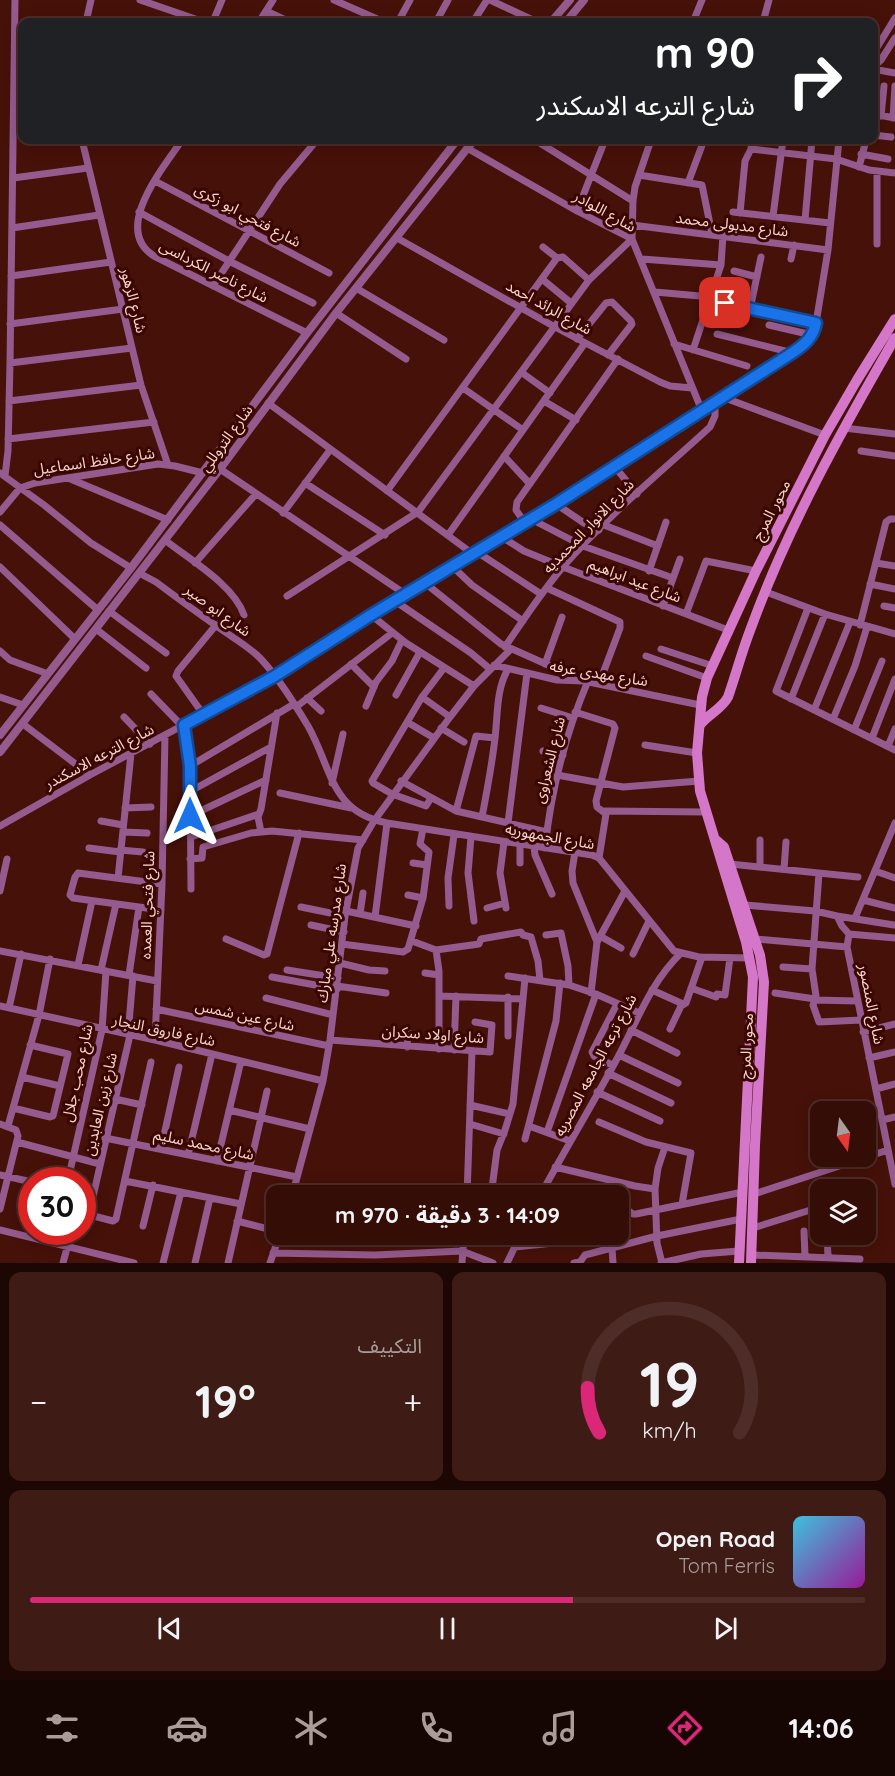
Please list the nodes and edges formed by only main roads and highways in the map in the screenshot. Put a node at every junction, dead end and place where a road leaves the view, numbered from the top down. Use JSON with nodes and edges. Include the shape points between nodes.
{"nodes":[{"id":1,"x":895,"y":319,"type":"edge"},
{"id":2,"x":895,"y":339,"type":"edge"},
{"id":3,"x":700,"y":725,"type":"junction"},
{"id":4,"x":716,"y":840,"type":"junction"},
{"id":5,"x":752,"y":1259,"type":"edge"},
{"id":6,"x":739,"y":1263,"type":"edge"}],
"edges":[{"from":1,"to":3,"type":"main road","name":"محور المرج","via":[[825,435],[756,571],[707,678]]},
{"from":2,"to":3,"type":"main road","name":"محور المرج","via":[[810,492],[751,628],[726,702]]},
{"from":3,"to":4,"type":"main road","name":"محور المرج","via":[[699,781]]},
{"from":4,"to":5,"type":"main road","name":"محور المرج","via":[[724,846],[762,964]]},
{"from":4,"to":6,"type":"main road","name":"محور المرج","via":[[753,977]]}]}
